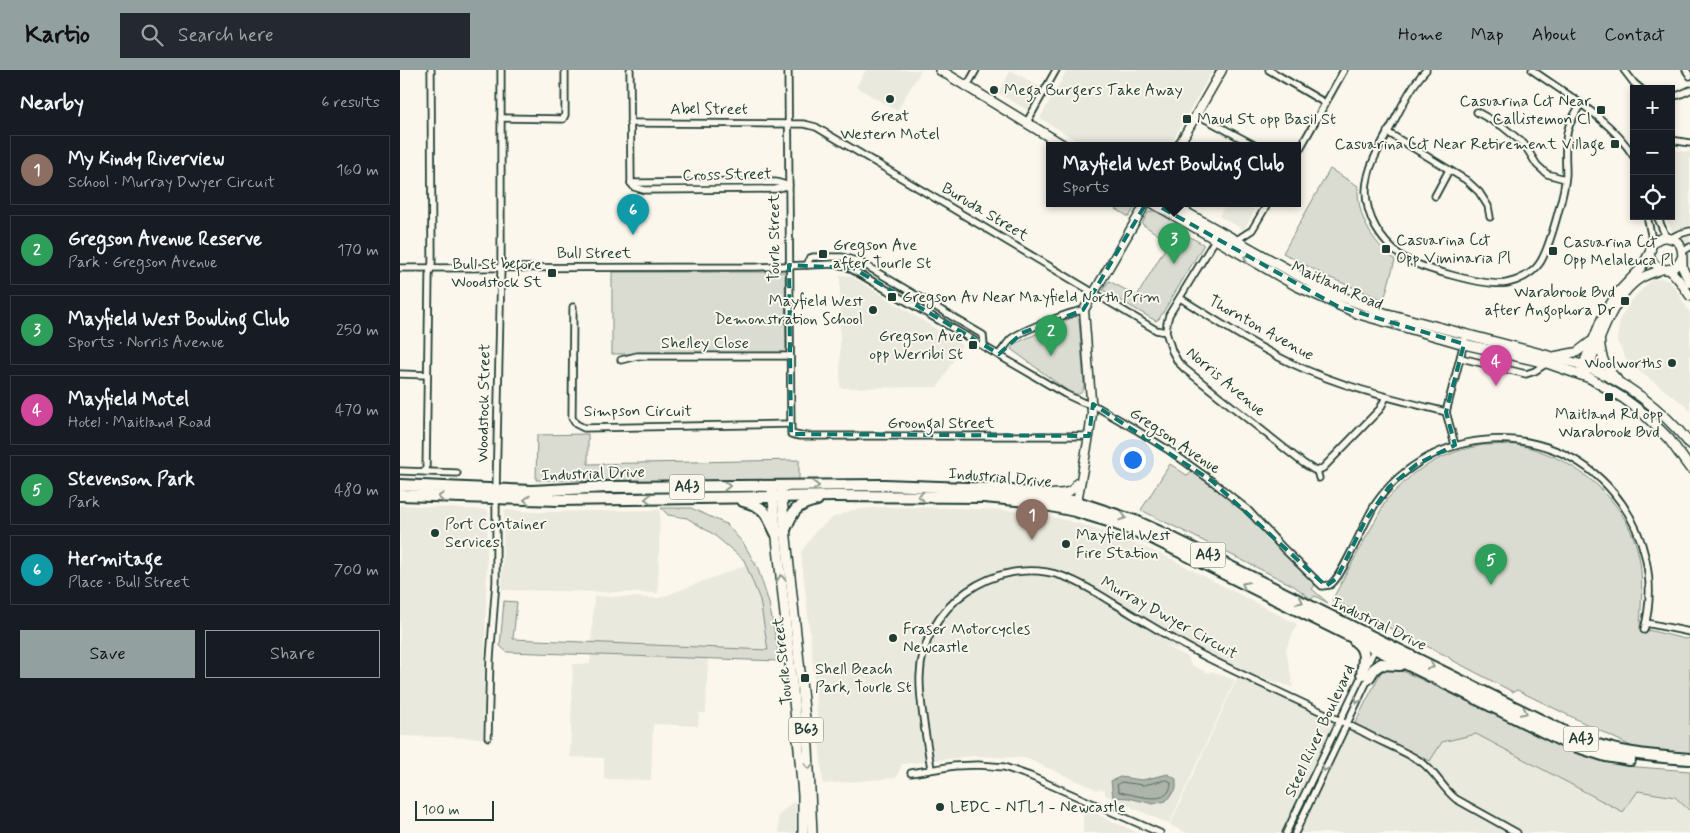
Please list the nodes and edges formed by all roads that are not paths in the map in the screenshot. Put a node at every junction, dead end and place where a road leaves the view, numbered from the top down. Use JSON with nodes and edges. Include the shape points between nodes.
{"nodes":[{"id":1,"x":431,"y":70,"type":"edge"},
{"id":2,"x":501,"y":70,"type":"edge"},
{"id":3,"x":565,"y":70,"type":"edge"},
{"id":4,"x":630,"y":70,"type":"edge"},
{"id":5,"x":788,"y":70,"type":"edge"},
{"id":6,"x":940,"y":70,"type":"edge"},
{"id":7,"x":976,"y":70,"type":"edge"},
{"id":8,"x":1056,"y":70,"type":"edge"},
{"id":9,"x":1222,"y":70,"type":"edge"},
{"id":10,"x":1269,"y":70,"type":"edge"},
{"id":11,"x":1344,"y":70,"type":"edge"},
{"id":12,"x":1426,"y":70,"type":"edge"},
{"id":13,"x":1532,"y":70,"type":"edge"},
{"id":14,"x":1624,"y":70,"type":"edge"},
{"id":15,"x":1686,"y":70,"type":"edge"},
{"id":16,"x":1690,"y":76,"type":"edge"},
{"id":17,"x":1636,"y":85,"type":"edge"},
{"id":18,"x":967,"y":86,"type":"junction"},
{"id":19,"x":1690,"y":90,"type":"edge"},
{"id":20,"x":1675,"y":96,"type":"edge"},
{"id":21,"x":1325,"y":102,"type":"junction"},
{"id":22,"x":1580,"y":105,"type":"junction"},
{"id":23,"x":1476,"y":112,"type":"dead end"},
{"id":24,"x":1196,"y":114,"type":"junction"},
{"id":25,"x":501,"y":118,"type":"junction"},
{"id":26,"x":630,"y":122,"type":"junction"},
{"id":27,"x":1027,"y":122,"type":"junction"},
{"id":28,"x":788,"y":123,"type":"junction"},
{"id":29,"x":1388,"y":132,"type":"junction"},
{"id":30,"x":1049,"y":136,"type":"junction"},
{"id":31,"x":1675,"y":141,"type":"edge"},
{"id":32,"x":1059,"y":142,"type":"edge"},
{"id":33,"x":1063,"y":142,"type":"edge"},
{"id":34,"x":1181,"y":142,"type":"edge"},
{"id":35,"x":1248,"y":142,"type":"edge"},
{"id":36,"x":1690,"y":143,"type":"edge"},
{"id":37,"x":1301,"y":146,"type":"edge"},
{"id":38,"x":1630,"y":151,"type":"edge"},
{"id":39,"x":1449,"y":170,"type":"junction"},
{"id":40,"x":1566,"y":179,"type":"junction"},
{"id":41,"x":789,"y":185,"type":"junction"},
{"id":42,"x":1435,"y":196,"type":"dead end"},
{"id":43,"x":1144,"y":207,"type":"edge"},
{"id":44,"x":1160,"y":207,"type":"edge"},
{"id":45,"x":1176,"y":207,"type":"edge"},
{"id":46,"x":1266,"y":207,"type":"edge"},
{"id":47,"x":1490,"y":217,"type":"dead end"},
{"id":48,"x":1648,"y":220,"type":"edge"},
{"id":49,"x":1658,"y":220,"type":"edge"},
{"id":50,"x":1690,"y":231,"type":"edge"},
{"id":51,"x":1669,"y":238,"type":"junction"},
{"id":52,"x":1215,"y":240,"type":"junction"},
{"id":53,"x":1235,"y":241,"type":"junction"},
{"id":54,"x":1652,"y":247,"type":"junction"},
{"id":55,"x":1690,"y":247,"type":"edge"},
{"id":56,"x":1682,"y":254,"type":"junction"},
{"id":57,"x":788,"y":265,"type":"junction"},
{"id":58,"x":501,"y":267,"type":"junction"},
{"id":59,"x":400,"y":268,"type":"edge"},
{"id":60,"x":431,"y":268,"type":"junction"},
{"id":61,"x":1666,"y":269,"type":"junction"},
{"id":62,"x":1690,"y":283,"type":"edge"},
{"id":63,"x":1092,"y":293,"type":"junction"},
{"id":64,"x":1690,"y":296,"type":"edge"},
{"id":65,"x":1180,"y":298,"type":"junction"},
{"id":66,"x":574,"y":307,"type":"dead end"},
{"id":67,"x":1084,"y":310,"type":"junction"},
{"id":68,"x":1166,"y":332,"type":"junction"},
{"id":69,"x":1597,"y":337,"type":"junction"},
{"id":70,"x":1465,"y":339,"type":"junction"},
{"id":71,"x":999,"y":354,"type":"junction"},
{"id":72,"x":789,"y":356,"type":"junction"},
{"id":73,"x":1461,"y":358,"type":"junction"},
{"id":74,"x":1548,"y":359,"type":"junction"},
{"id":75,"x":620,"y":360,"type":"dead end"},
{"id":76,"x":1585,"y":369,"type":"junction"},
{"id":77,"x":400,"y":374,"type":"edge"},
{"id":78,"x":427,"y":375,"type":"junction"},
{"id":79,"x":1620,"y":382,"type":"junction"},
{"id":80,"x":1386,"y":397,"type":"junction"},
{"id":81,"x":1091,"y":404,"type":"junction"},
{"id":82,"x":1446,"y":412,"type":"junction"},
{"id":83,"x":790,"y":424,"type":"junction"},
{"id":84,"x":792,"y":436,"type":"joint"},
{"id":85,"x":1089,"y":436,"type":"junction"},
{"id":86,"x":1690,"y":444,"type":"edge"},
{"id":87,"x":1455,"y":445,"type":"junction"},
{"id":88,"x":1690,"y":468,"type":"edge"},
{"id":89,"x":1082,"y":469,"type":"junction"},
{"id":90,"x":1317,"y":470,"type":"junction"},
{"id":91,"x":400,"y":471,"type":"edge"},
{"id":92,"x":426,"y":472,"type":"junction"},
{"id":93,"x":456,"y":473,"type":"dead end"},
{"id":94,"x":1319,"y":478,"type":"dead end"},
{"id":95,"x":400,"y":485,"type":"edge"},
{"id":96,"x":776,"y":486,"type":"junction"},
{"id":97,"x":1039,"y":494,"type":"junction"},
{"id":98,"x":400,"y":495,"type":"edge"},
{"id":99,"x":496,"y":495,"type":"junction"},
{"id":100,"x":835,"y":496,"type":"junction"},
{"id":101,"x":776,"y":497,"type":"junction"},
{"id":102,"x":732,"y":498,"type":"junction"},
{"id":103,"x":1076,"y":507,"type":"junction"},
{"id":104,"x":780,"y":532,"type":"junction"},
{"id":105,"x":1646,"y":623,"type":"junction"},
{"id":106,"x":1644,"y":630,"type":"dead end"},
{"id":107,"x":1690,"y":632,"type":"edge"},
{"id":108,"x":1349,"y":636,"type":"junction"},
{"id":109,"x":1381,"y":647,"type":"junction"},
{"id":110,"x":1365,"y":675,"type":"junction"},
{"id":111,"x":1432,"y":676,"type":"junction"},
{"id":112,"x":1340,"y":721,"type":"junction"},
{"id":113,"x":1346,"y":724,"type":"junction"},
{"id":114,"x":488,"y":737,"type":"dead end"},
{"id":115,"x":1690,"y":759,"type":"edge"},
{"id":116,"x":1690,"y":766,"type":"edge"},
{"id":117,"x":931,"y":769,"type":"junction"},
{"id":118,"x":911,"y":773,"type":"dead end"},
{"id":119,"x":1507,"y":831,"type":"edge"},
{"id":120,"x":803,"y":833,"type":"edge"},
{"id":121,"x":812,"y":833,"type":"edge"},
{"id":122,"x":1160,"y":833,"type":"edge"},
{"id":123,"x":1286,"y":833,"type":"edge"},
{"id":124,"x":1295,"y":833,"type":"edge"},
{"id":125,"x":1517,"y":833,"type":"edge"}],
"edges":[{"from":1,"to":60,"type":"street"},
{"from":2,"to":25,"type":"street","name":"Woodstock Street"},
{"from":3,"to":25,"type":"street","via":[[563,119]]},
{"from":4,"to":26,"type":"street"},
{"from":5,"to":28,"type":"street","name":"Tourle Street"},
{"from":6,"to":18,"type":"main road"},
{"from":7,"to":18,"type":"street"},
{"from":8,"to":27,"type":"street"},
{"from":9,"to":24,"type":"street"},
{"from":10,"to":21,"type":"street"},
{"from":11,"to":21,"type":"street"},
{"from":12,"to":29,"type":"street"},
{"from":13,"to":22,"type":"street"},
{"from":14,"to":17,"type":"street"},
{"from":15,"to":16,"type":"street"},
{"from":18,"to":27,"type":"main road"},
{"from":19,"to":20,"type":"street"},
{"from":21,"to":37,"type":"street"},
{"from":22,"to":38,"type":"street","via":[[1605,123]]},
{"from":22,"to":40,"type":"street","via":[[1568,128]]},
{"from":23,"to":40,"type":"street","via":[[1502,126],[1524,144],[1547,174]]},
{"from":24,"to":34,"type":"street"},
{"from":24,"to":35,"type":"street"},
{"from":25,"to":58,"type":"street","name":"Woodstock Street"},
{"from":26,"to":28,"type":"street","name":"Abel Street"},
{"from":26,"to":41,"type":"street","name":"Cross Street","via":[[631,182],[776,182]]},
{"from":27,"to":30,"type":"main road"},
{"from":28,"to":41,"type":"street","name":"Tourle Street"},
{"from":28,"to":63,"type":"street","name":"Buruda Street","via":[[816,127]]},
{"from":29,"to":39,"type":"street"},
{"from":29,"to":40,"type":"street","via":[[1370,168],[1366,192],[1368,206],[1375,227],[1388,245],[1420,266],[1496,284],[1522,278],[1539,265],[1546,252]]},
{"from":30,"to":32,"type":"main road"},
{"from":30,"to":33,"type":"main road"},
{"from":31,"to":36,"type":"street"},
{"from":39,"to":42,"type":"street"},
{"from":39,"to":47,"type":"street","via":[[1479,192],[1488,206]]},
{"from":41,"to":57,"type":"street","name":"Tourle Street"},
{"from":43,"to":63,"type":"street"},
{"from":44,"to":52,"type":"main road","name":"Maitland Road"},
{"from":45,"to":53,"type":"main road","name":"Maitland Road"},
{"from":46,"to":53,"type":"street","via":[[1252,230]]},
{"from":48,"to":54,"type":"street"},
{"from":49,"to":51,"type":"street"},
{"from":50,"to":51,"type":"street"},
{"from":51,"to":54,"type":"street","via":[[1661,238]]},
{"from":51,"to":56,"type":"street","via":[[1679,243]]},
{"from":52,"to":65,"type":"street"},
{"from":70,"to":52,"type":"main road","name":"Maitland Road","one_way":true,"via":[[1383,322],[1337,306]]},
{"from":53,"to":70,"type":"main road","name":"Maitland Road","via":[[1334,294]]},
{"from":54,"to":61,"type":"street","via":[[1650,255],[1654,264]]},
{"from":54,"to":69,"type":"street","via":[[1640,268],[1609,306]]},
{"from":55,"to":56,"type":"street"},
{"from":56,"to":61,"type":"street","via":[[1677,265]]},
{"from":56,"to":62,"type":"street"},
{"from":57,"to":58,"type":"street","name":"Bull Street"},
{"from":57,"to":71,"type":"street","name":"Gregson Avenue","via":[[807,265],[813,257],[842,257],[860,262],[983,335],[984,345]]},
{"from":57,"to":72,"type":"street","name":"Tourle Street"},
{"from":58,"to":60,"type":"street","name":"Bull Street"},
{"from":58,"to":99,"type":"street","name":"Woodstock Street"},
{"from":59,"to":60,"type":"street","name":"Bull Street"},
{"from":60,"to":78,"type":"street"},
{"from":61,"to":64,"type":"street"},
{"from":61,"to":69,"type":"street","via":[[1640,278],[1615,306]]},
{"from":63,"to":67,"type":"street"},
{"from":63,"to":68,"type":"street","name":"Buruda Street","via":[[1156,330]]},
{"from":65,"to":68,"type":"street","via":[[1169,315]]},
{"from":65,"to":80,"type":"street","name":"Thornton Avenue","via":[[1292,363]]},
{"from":66,"to":83,"type":"street","name":"Simpson Circuit","via":[[572,418],[576,424],[584,428]]},
{"from":67,"to":71,"type":"street","via":[[1022,333],[1011,339]]},
{"from":67,"to":81,"type":"street"},
{"from":68,"to":90,"type":"street","name":"Norris Avenue","via":[[1172,351],[1185,369],[1303,463]]},
{"from":69,"to":74,"type":"street","via":[[1577,352]]},
{"from":69,"to":76,"type":"street"},
{"from":69,"to":79,"type":"street","via":[[1602,360]]},
{"from":70,"to":73,"type":"street"},
{"from":70,"to":74,"type":"main road","name":"Maitland Road"},
{"from":71,"to":81,"type":"street","name":"Gregson Avenue","via":[[1065,394]]},
{"from":72,"to":75,"type":"street","name":"Shelley Close","via":[[637,356]]},
{"from":72,"to":83,"type":"street","name":"Tourle Street"},
{"from":73,"to":74,"type":"street","via":[[1526,374],[1535,371]]},
{"from":73,"to":82,"type":"street"},
{"from":74,"to":76,"type":"main road","name":"Maitland Road"},
{"from":76,"to":79,"type":"main road","name":"Maitland Road"},
{"from":76,"to":88,"type":"main road","name":"Maitland Road","via":[[1642,412],[1669,439]]},
{"from":77,"to":78,"type":"street"},
{"from":78,"to":92,"type":"street"},
{"from":79,"to":86,"type":"main road","name":"Maitland Road","via":[[1670,420]]},
{"from":80,"to":82,"type":"street","name":"Thornton Avenue"},
{"from":80,"to":90,"type":"street","via":[[1380,409],[1323,468]]},
{"from":81,"to":85,"type":"street"},
{"from":81,"to":87,"type":"street","name":"Gregson Avenue","via":[[1170,451],[1212,481],[1248,510],[1318,584],[1326,586],[1338,578],[1369,515],[1389,487],[1417,464]]},
{"from":82,"to":87,"type":"street"},
{"from":83,"to":84,"type":"street","name":"Tourle Street"},
{"from":84,"to":85,"type":"street","name":"Groongal Street"},
{"from":85,"to":89,"type":"street"},
{"from":87,"to":105,"type":"street","via":[[1498,439],[1538,444],[1569,457],[1602,480],[1628,511],[1646,557],[1649,589]]},
{"from":89,"to":97,"type":"street","via":[[1072,491]]},
{"from":89,"to":103,"type":"street"},
{"from":90,"to":94,"type":"street"},
{"from":91,"to":92,"type":"street"},
{"from":92,"to":93,"type":"street"},
{"from":95,"to":99,"type":"highway","name":"Industrial Drive","number":"A43"},
{"from":96,"to":97,"type":"highway","name":"Industrial Drive","number":"A43","one_way":true,"via":[[884,485]]},
{"from":99,"to":96,"type":"highway","name":"Industrial Drive","number":"A43","one_way":true,"via":[[608,487]]},
{"from":96,"to":101,"type":"main road","name":"Tourle Street","number":"B63"},
{"from":97,"to":103,"type":"highway","name":"Industrial Drive","number":"A43"},
{"from":99,"to":98,"type":"highway","name":"Industrial Drive","number":"A43","one_way":true},
{"from":102,"to":99,"type":"highway","name":"Industrial Drive","number":"A43","one_way":true,"via":[[558,500]]},
{"from":99,"to":114,"type":"street","name":"Woodstock Street"},
{"from":100,"to":101,"type":"highway","name":"Industrial Drive","number":"A43"},
{"from":103,"to":100,"type":"highway","name":"Industrial Drive","number":"A43","one_way":true,"via":[[984,497]]},
{"from":100,"to":104,"type":"highway","via":[[798,507]]},
{"from":101,"to":102,"type":"highway","name":"Industrial Drive","number":"A43"},
{"from":101,"to":104,"type":"main road","name":"Tourle Street","number":"B63"},
{"from":102,"to":104,"type":"highway","number":"B63","via":[[761,507]]},
{"from":108,"to":103,"type":"highway","name":"Industrial Drive","number":"A43","one_way":true,"via":[[1148,536]]},
{"from":103,"to":109,"type":"highway","name":"Industrial Drive","number":"A43","one_way":true,"via":[[1130,519],[1160,532]]},
{"from":120,"to":104,"type":"main road","name":"Tourle Street","number":"B63","one_way":true},
{"from":104,"to":121,"type":"main road","name":"Tourle Street","number":"B63","one_way":true,"via":[[808,748]]},
{"from":105,"to":106,"type":"street"},
{"from":105,"to":107,"type":"street"},
{"from":108,"to":109,"type":"highway","name":"Industrial Drive","number":"A43"},
{"from":108,"to":110,"type":"highway","via":[[1363,650]]},
{"from":109,"to":110,"type":"street","name":"Steel River Boulevard"},
{"from":109,"to":111,"type":"highway","name":"Industrial Drive","number":"A43"},
{"from":109,"to":115,"type":"highway","name":"Industrial Drive","number":"A43","one_way":true,"via":[[1590,743],[1623,752]]},
{"from":110,"to":111,"type":"highway","via":[[1387,664]]},
{"from":110,"to":112,"type":"street","name":"Steel River Boulevard"},
{"from":110,"to":113,"type":"street","name":"Steel River Boulevard","one_way":true},
{"from":111,"to":116,"type":"highway","name":"Industrial Drive","number":"A43","via":[[1587,751],[1639,762]]},
{"from":112,"to":113,"type":"street","name":"Murray Dwyer Circuit"},
{"from":112,"to":117,"type":"street","name":"Murray Dwyer Circuit","via":[[1207,657],[1078,582],[1045,572],[1011,572],[983,581],[952,602],[935,624],[926,644],[920,675]]},
{"from":112,"to":123,"type":"street","name":"Steel River Boulevard"},
{"from":113,"to":119,"type":"street","name":"Murray Dwyer Circuit","via":[[1421,762],[1451,795]]},
{"from":113,"to":124,"type":"street","name":"Steel River Boulevard","one_way":true},
{"from":117,"to":118,"type":"street"},
{"from":117,"to":122,"type":"street","via":[[978,765],[1004,767]]},
{"from":119,"to":125,"type":"street","name":"Murray Dwyer Circuit"}]}
